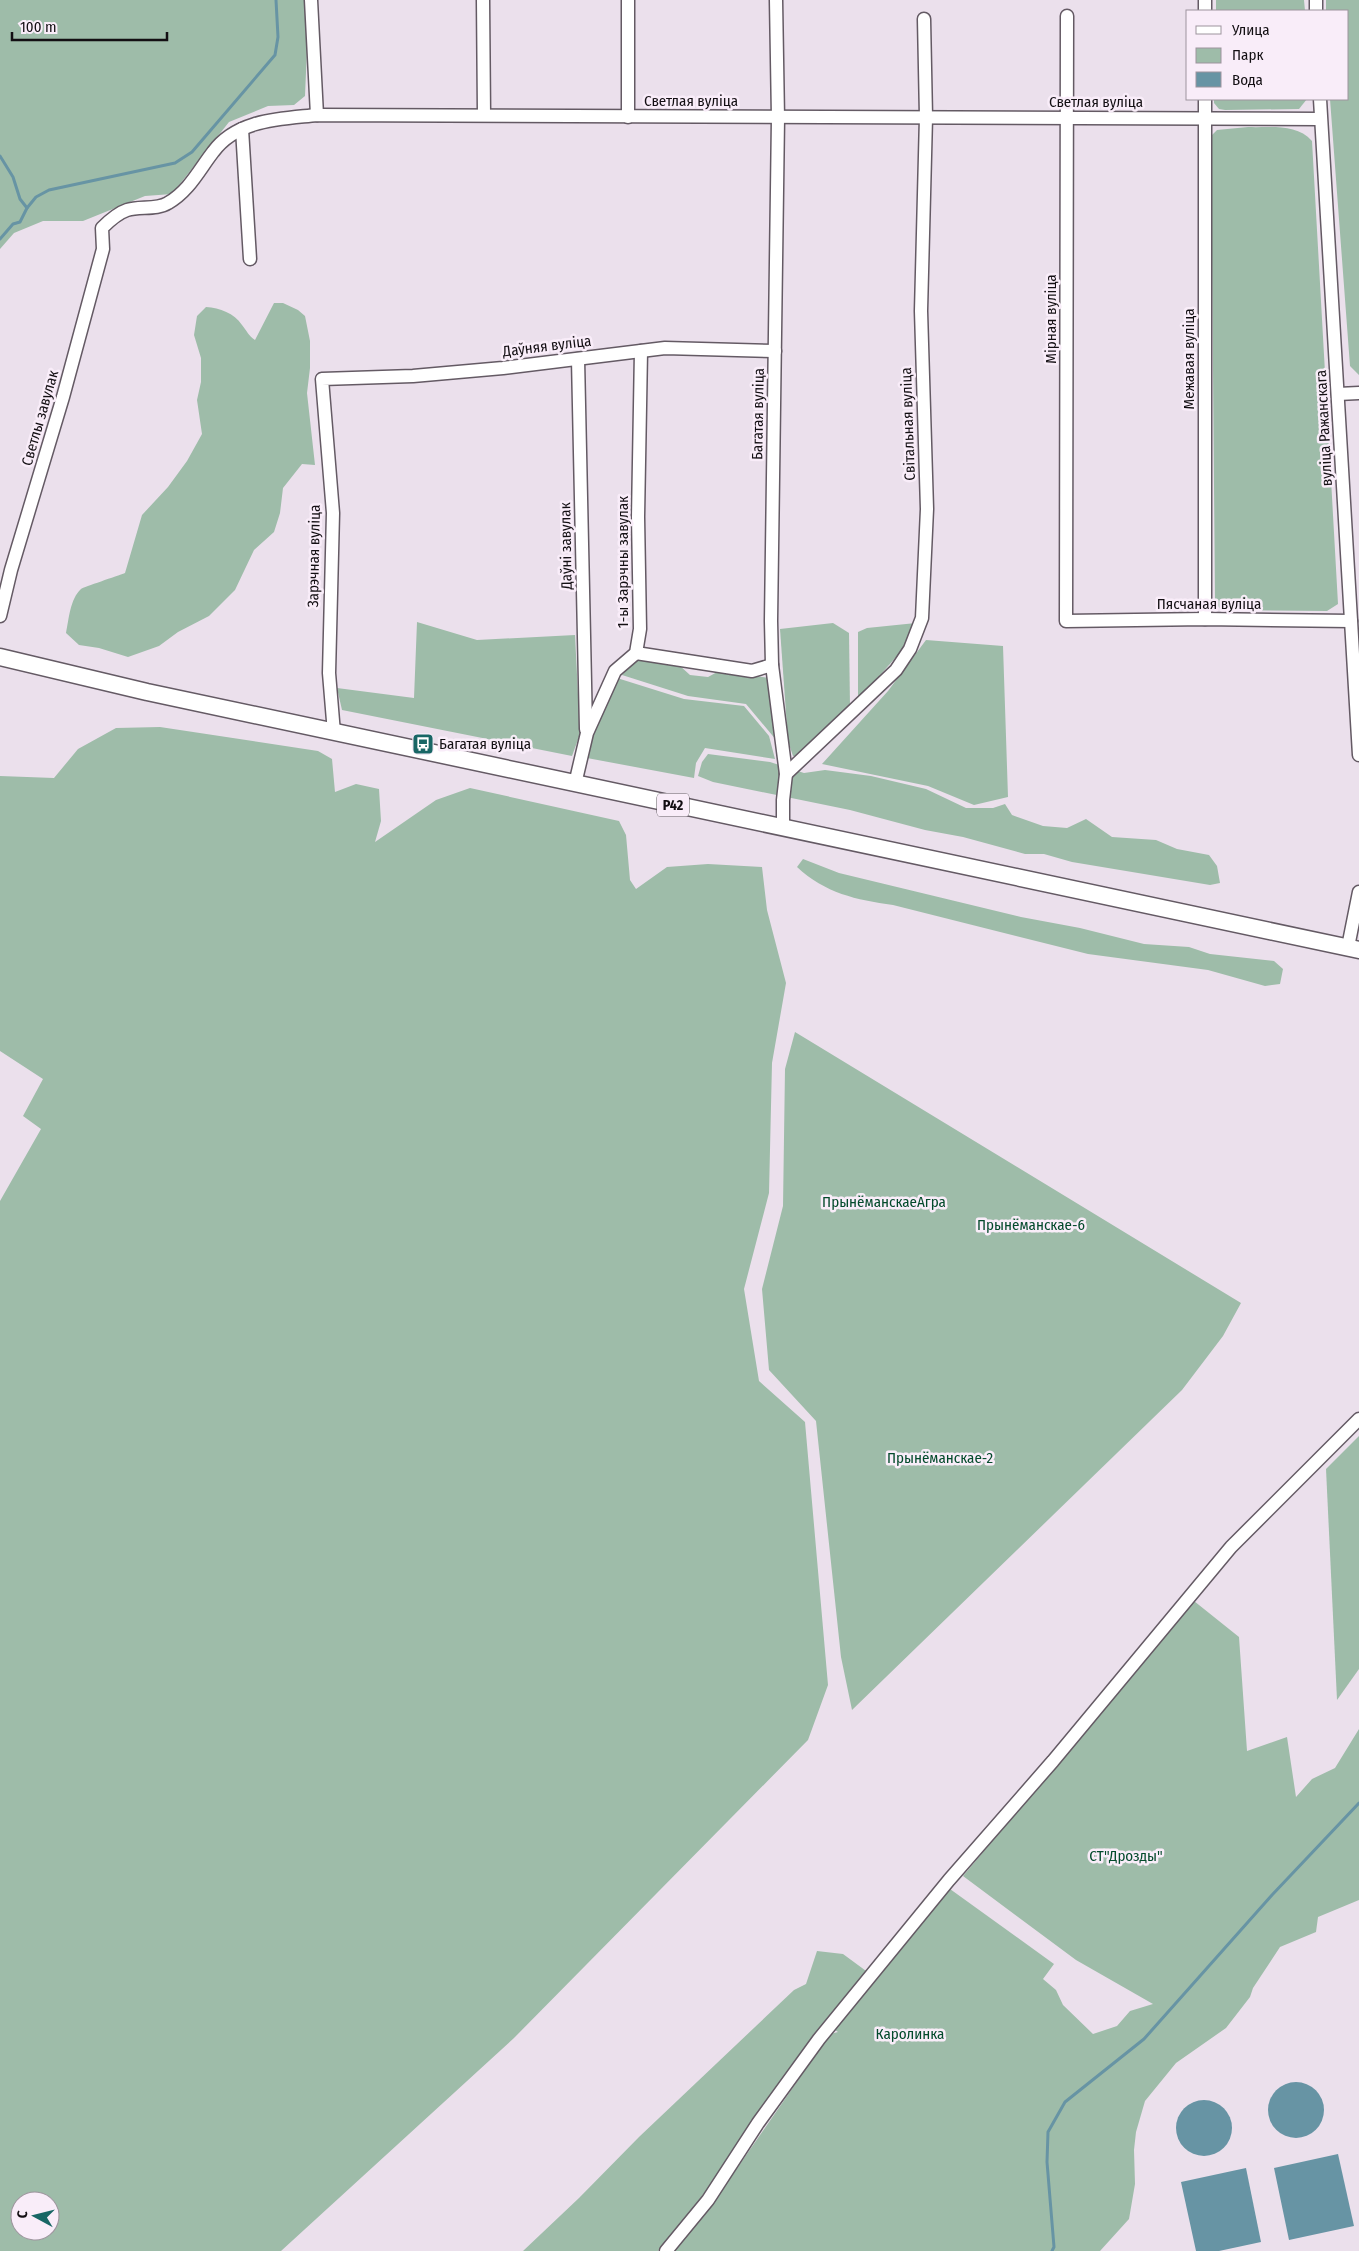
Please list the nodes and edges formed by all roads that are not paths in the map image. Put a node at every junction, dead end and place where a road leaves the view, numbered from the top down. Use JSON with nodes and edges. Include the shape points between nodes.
{"nodes":[{"id":1,"x":311,"y":0,"type":"edge"},
{"id":2,"x":482,"y":0,"type":"edge"},
{"id":3,"x":628,"y":0,"type":"edge"},
{"id":4,"x":776,"y":0,"type":"edge"},
{"id":5,"x":1067,"y":16,"type":"dead end"},
{"id":6,"x":924,"y":19,"type":"dead end"},
{"id":7,"x":1205,"y":100,"type":"edge"},
{"id":8,"x":1320,"y":100,"type":"edge"},
{"id":9,"x":484,"y":114,"type":"junction"},
{"id":10,"x":318,"y":115,"type":"junction"},
{"id":11,"x":628,"y":117,"type":"junction"},
{"id":12,"x":926,"y":117,"type":"junction"},
{"id":13,"x":778,"y":118,"type":"junction"},
{"id":14,"x":1068,"y":118,"type":"junction"},
{"id":15,"x":1205,"y":118,"type":"junction"},
{"id":16,"x":1320,"y":119,"type":"junction"},
{"id":17,"x":242,"y":129,"type":"junction"},
{"id":18,"x":102,"y":228,"type":"joint"},
{"id":19,"x":250,"y":259,"type":"dead end"},
{"id":20,"x":640,"y":351,"type":"junction"},
{"id":21,"x":775,"y":351,"type":"junction"},
{"id":22,"x":578,"y":359,"type":"junction"},
{"id":23,"x":322,"y":379,"type":"joint"},
{"id":24,"x":1359,"y":393,"type":"edge"},
{"id":25,"x":1338,"y":394,"type":"junction"},
{"id":26,"x":0,"y":616,"type":"edge"},
{"id":27,"x":1206,"y":619,"type":"junction"},
{"id":28,"x":1066,"y":621,"type":"joint"},
{"id":29,"x":1351,"y":621,"type":"junction"},
{"id":30,"x":636,"y":653,"type":"junction"},
{"id":31,"x":0,"y":657,"type":"edge"},
{"id":32,"x":772,"y":665,"type":"junction"},
{"id":33,"x":334,"y":733,"type":"junction"},
{"id":34,"x":586,"y":733,"type":"junction"},
{"id":35,"x":1359,"y":755,"type":"edge"},
{"id":36,"x":786,"y":774,"type":"junction"},
{"id":37,"x":575,"y":784,"type":"junction"},
{"id":38,"x":783,"y":827,"type":"junction"},
{"id":39,"x":1359,"y":892,"type":"edge"},
{"id":40,"x":1353,"y":948,"type":"edge"},
{"id":41,"x":1359,"y":1419,"type":"edge"},
{"id":42,"x":666,"y":2251,"type":"edge"}],
"edges":[{"from":1,"to":10,"type":"street"},
{"from":2,"to":9,"type":"street"},
{"from":3,"to":11,"type":"street"},
{"from":4,"to":13,"type":"street","name":"Багатая вуліца"},
{"from":5,"to":14,"type":"street","name":"Мірная вуліца"},
{"from":6,"to":12,"type":"street","name":"Світальная вуліца"},
{"from":7,"to":15,"type":"street","name":"Межавая вуліца"},
{"from":8,"to":16,"type":"street","name":"вуліца Ражанскага"},
{"from":9,"to":10,"type":"street","name":"Светлая вуліца"},
{"from":9,"to":11,"type":"street","name":"Светлая вуліца"},
{"from":10,"to":17,"type":"street","name":"Светлая вуліца","via":[[267,120]]},
{"from":11,"to":13,"type":"street","name":"Светлая вуліца"},
{"from":12,"to":13,"type":"street","name":"Светлая вуліца"},
{"from":12,"to":14,"type":"street","name":"Светлая вуліца"},
{"from":12,"to":36,"type":"street","name":"Світальная вуліца","via":[[921,311],[926,510],[922,618],[910,649],[896,670]]},
{"from":13,"to":21,"type":"street","name":"Багатая вуліца"},
{"from":14,"to":15,"type":"street","name":"Светлая вуліца"},
{"from":14,"to":28,"type":"street","name":"Мірная вуліца"},
{"from":15,"to":16,"type":"street","name":"Светлая вуліца"},
{"from":15,"to":27,"type":"street","name":"Межавая вуліца"},
{"from":16,"to":25,"type":"street","name":"вуліца Ражанскага"},
{"from":17,"to":18,"type":"street","name":"Светлая вуліца","via":[[229,135],[214,150],[185,191],[166,205],[127,210]]},
{"from":17,"to":19,"type":"street"},
{"from":18,"to":26,"type":"street","name":"Светлы завулак","via":[[103,250]]},
{"from":20,"to":21,"type":"street","name":"Даўняя вуліца","via":[[666,348]]},
{"from":20,"to":22,"type":"street","name":"Даўняя вуліца"},
{"from":20,"to":30,"type":"street","name":"1-ы Зарэчны завулак","via":[[640,629]]},
{"from":21,"to":32,"type":"street","name":"Багатая вуліца"},
{"from":22,"to":23,"type":"street","name":"Даўняя вуліца","via":[[423,375]]},
{"from":22,"to":34,"type":"street","name":"Даўні завулак"},
{"from":23,"to":33,"type":"street","name":"Зарэчная вуліца","via":[[332,513],[329,664]]},
{"from":24,"to":25,"type":"street"},
{"from":25,"to":29,"type":"street","name":"вуліца Ражанскага"},
{"from":27,"to":28,"type":"street","name":"Пясчаная вуліца"},
{"from":27,"to":29,"type":"street","name":"Пясчаная вуліца"},
{"from":29,"to":35,"type":"street","name":"вуліца Ражанскага"},
{"from":30,"to":32,"type":"street","via":[[752,671]]},
{"from":30,"to":34,"type":"street","via":[[615,670]]},
{"from":31,"to":33,"type":"main road","number":"Р42"},
{"from":32,"to":36,"type":"street","name":"Багатая вуліца"},
{"from":33,"to":37,"type":"main road","number":"Р42"},
{"from":34,"to":37,"type":"street"},
{"from":36,"to":38,"type":"street","name":"Багатая вуліца","via":[[782,800]]},
{"from":37,"to":38,"type":"main road","number":"Р42"},
{"from":38,"to":40,"type":"main road","number":"Р42"},
{"from":39,"to":40,"type":"street"},
{"from":41,"to":42,"type":"street","via":[[1231,1547],[949,1880],[819,2039],[708,2200]]}]}
